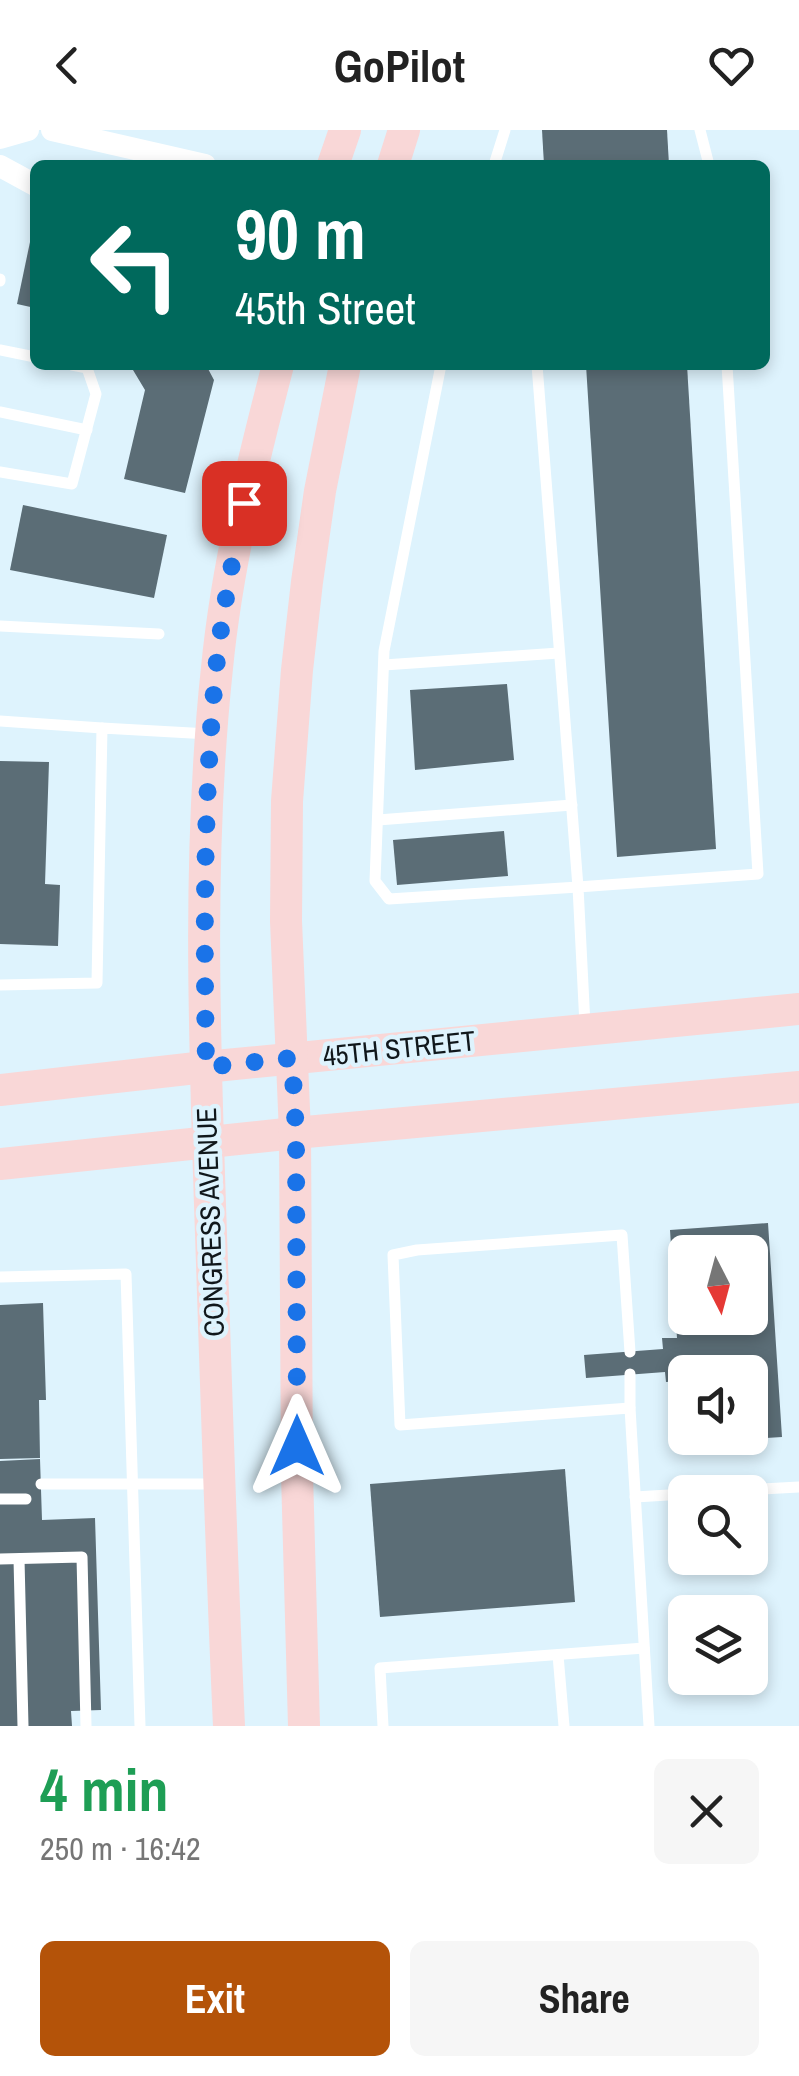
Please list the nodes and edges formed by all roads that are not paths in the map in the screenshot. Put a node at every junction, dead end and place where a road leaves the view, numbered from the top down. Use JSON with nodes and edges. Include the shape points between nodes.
{"nodes":[{"id":1,"x":28,"y":130,"type":"edge"},
{"id":2,"x":52,"y":130,"type":"edge"},
{"id":3,"x":345,"y":130,"type":"edge"},
{"id":4,"x":404,"y":130,"type":"edge"},
{"id":5,"x":505,"y":130,"type":"edge"},
{"id":6,"x":700,"y":130,"type":"edge"},
{"id":7,"x":0,"y":138,"type":"edge"},
{"id":8,"x":183,"y":160,"type":"edge"},
{"id":9,"x":336,"y":160,"type":"edge"},
{"id":10,"x":395,"y":160,"type":"edge"},
{"id":11,"x":496,"y":160,"type":"edge"},
{"id":12,"x":708,"y":160,"type":"edge"},
{"id":13,"x":0,"y":166,"type":"edge"},
{"id":14,"x":30,"y":182,"type":"edge"},
{"id":15,"x":0,"y":350,"type":"edge"},
{"id":16,"x":30,"y":356,"type":"edge"},
{"id":17,"x":88,"y":370,"type":"edge"},
{"id":18,"x":277,"y":370,"type":"edge"},
{"id":19,"x":344,"y":370,"type":"edge"},
{"id":20,"x":440,"y":370,"type":"edge"},
{"id":21,"x":536,"y":370,"type":"edge"},
{"id":22,"x":728,"y":370,"type":"edge"},
{"id":23,"x":0,"y":412,"type":"edge"},
{"id":24,"x":86,"y":430,"type":"junction"},
{"id":25,"x":0,"y":472,"type":"edge"},
{"id":26,"x":0,"y":626,"type":"edge"},
{"id":27,"x":158,"y":634,"type":"dead end"},
{"id":28,"x":560,"y":652,"type":"junction"},
{"id":29,"x":384,"y":665,"type":"junction"},
{"id":30,"x":0,"y":721,"type":"edge"},
{"id":31,"x":102,"y":728,"type":"junction"},
{"id":32,"x":212,"y":734,"type":"junction"},
{"id":33,"x":572,"y":806,"type":"junction"},
{"id":34,"x":378,"y":820,"type":"junction"},
{"id":35,"x":578,"y":887,"type":"junction"},
{"id":36,"x":0,"y":985,"type":"edge"},
{"id":37,"x":799,"y":1009,"type":"edge"},
{"id":38,"x":586,"y":1030,"type":"junction"},
{"id":39,"x":292,"y":1058,"type":"junction"},
{"id":40,"x":206,"y":1067,"type":"junction"},
{"id":41,"x":799,"y":1087,"type":"edge"},
{"id":42,"x":0,"y":1090,"type":"edge"},
{"id":43,"x":296,"y":1133,"type":"junction"},
{"id":44,"x":208,"y":1143,"type":"junction"},
{"id":45,"x":0,"y":1164,"type":"edge"},
{"id":46,"x":0,"y":1277,"type":"edge"},
{"id":47,"x":630,"y":1352,"type":"dead end"},
{"id":48,"x":630,"y":1374,"type":"dead end"},
{"id":49,"x":630,"y":1408,"type":"junction"},
{"id":50,"x":133,"y":1483,"type":"junction"},
{"id":51,"x":41,"y":1484,"type":"dead end"},
{"id":52,"x":219,"y":1484,"type":"junction"},
{"id":53,"x":799,"y":1487,"type":"edge"},
{"id":54,"x":768,"y":1489,"type":"edge"},
{"id":55,"x":668,"y":1495,"type":"edge"},
{"id":56,"x":635,"y":1497,"type":"junction"},
{"id":57,"x":0,"y":1498,"type":"edge"},
{"id":58,"x":26,"y":1498,"type":"dead end"},
{"id":59,"x":19,"y":1558,"type":"junction"},
{"id":60,"x":0,"y":1559,"type":"edge"},
{"id":61,"x":644,"y":1648,"type":"junction"},
{"id":62,"x":558,"y":1655,"type":"junction"},
{"id":63,"x":227,"y":1685,"type":"junction"},
{"id":64,"x":23,"y":1726,"type":"edge"},
{"id":65,"x":86,"y":1726,"type":"edge"},
{"id":66,"x":140,"y":1726,"type":"edge"},
{"id":67,"x":229,"y":1726,"type":"edge"},
{"id":68,"x":238,"y":1726,"type":"edge"},
{"id":69,"x":304,"y":1726,"type":"edge"},
{"id":70,"x":383,"y":1726,"type":"edge"},
{"id":71,"x":564,"y":1726,"type":"edge"},
{"id":72,"x":649,"y":1726,"type":"edge"}],
"edges":[{"from":1,"to":7,"type":"street"},
{"from":2,"to":8,"type":"street"},
{"from":3,"to":9,"type":"street"},
{"from":4,"to":10,"type":"street"},
{"from":5,"to":11,"type":"lane"},
{"from":6,"to":12,"type":"lane"},
{"from":13,"to":14,"type":"street"},
{"from":15,"to":16,"type":"lane"},
{"from":17,"to":24,"type":"lane","via":[[96,394]]},
{"from":18,"to":32,"type":"street","name":"CONGRESS AVENUE","via":[[232,566]]},
{"from":19,"to":39,"type":"street","via":[[296,670],[286,835]]},
{"from":20,"to":29,"type":"lane"},
{"from":21,"to":28,"type":"lane"},
{"from":22,"to":35,"type":"lane","via":[[758,874]]},
{"from":23,"to":24,"type":"lane"},
{"from":24,"to":25,"type":"lane","via":[[72,484]]},
{"from":26,"to":27,"type":"lane"},
{"from":28,"to":29,"type":"lane"},
{"from":28,"to":33,"type":"lane"},
{"from":29,"to":34,"type":"lane"},
{"from":30,"to":31,"type":"lane"},
{"from":31,"to":32,"type":"lane"},
{"from":31,"to":36,"type":"lane","via":[[97,984]]},
{"from":32,"to":40,"type":"street","name":"CONGRESS AVENUE"},
{"from":33,"to":34,"type":"lane"},
{"from":33,"to":35,"type":"lane"},
{"from":34,"to":35,"type":"lane","via":[[375,881],[389,899]]},
{"from":35,"to":38,"type":"lane"},
{"from":37,"to":38,"type":"street","name":"45TH STREET"},
{"from":38,"to":39,"type":"street","name":"45TH STREET"},
{"from":39,"to":40,"type":"street","name":"45TH STREET"},
{"from":39,"to":43,"type":"street"},
{"from":40,"to":42,"type":"street","name":"45TH STREET"},
{"from":40,"to":44,"type":"street","name":"CONGRESS AVENUE"},
{"from":41,"to":43,"type":"street"},
{"from":43,"to":44,"type":"street"},
{"from":43,"to":69,"type":"street"},
{"from":44,"to":45,"type":"street"},
{"from":44,"to":52,"type":"street","name":"CONGRESS AVENUE"},
{"from":46,"to":50,"type":"lane","via":[[126,1274]]},
{"from":47,"to":49,"type":"lane","via":[[622,1235],[394,1256],[400,1425]]},
{"from":48,"to":49,"type":"lane"},
{"from":49,"to":56,"type":"lane"},
{"from":50,"to":51,"type":"lane"},
{"from":50,"to":52,"type":"lane"},
{"from":50,"to":66,"type":"lane"},
{"from":52,"to":63,"type":"street","name":"CONGRESS AVENUE"},
{"from":53,"to":54,"type":"lane"},
{"from":55,"to":56,"type":"lane"},
{"from":56,"to":61,"type":"lane"},
{"from":57,"to":58,"type":"lane"},
{"from":59,"to":60,"type":"lane"},
{"from":59,"to":64,"type":"lane"},
{"from":59,"to":65,"type":"lane","via":[[82,1557]]},
{"from":61,"to":62,"type":"lane"},
{"from":61,"to":72,"type":"lane"},
{"from":62,"to":70,"type":"lane","via":[[380,1668]]},
{"from":62,"to":71,"type":"lane"},
{"from":63,"to":67,"type":"street","name":"CONGRESS AVENUE"},
{"from":63,"to":68,"type":"street"}]}
